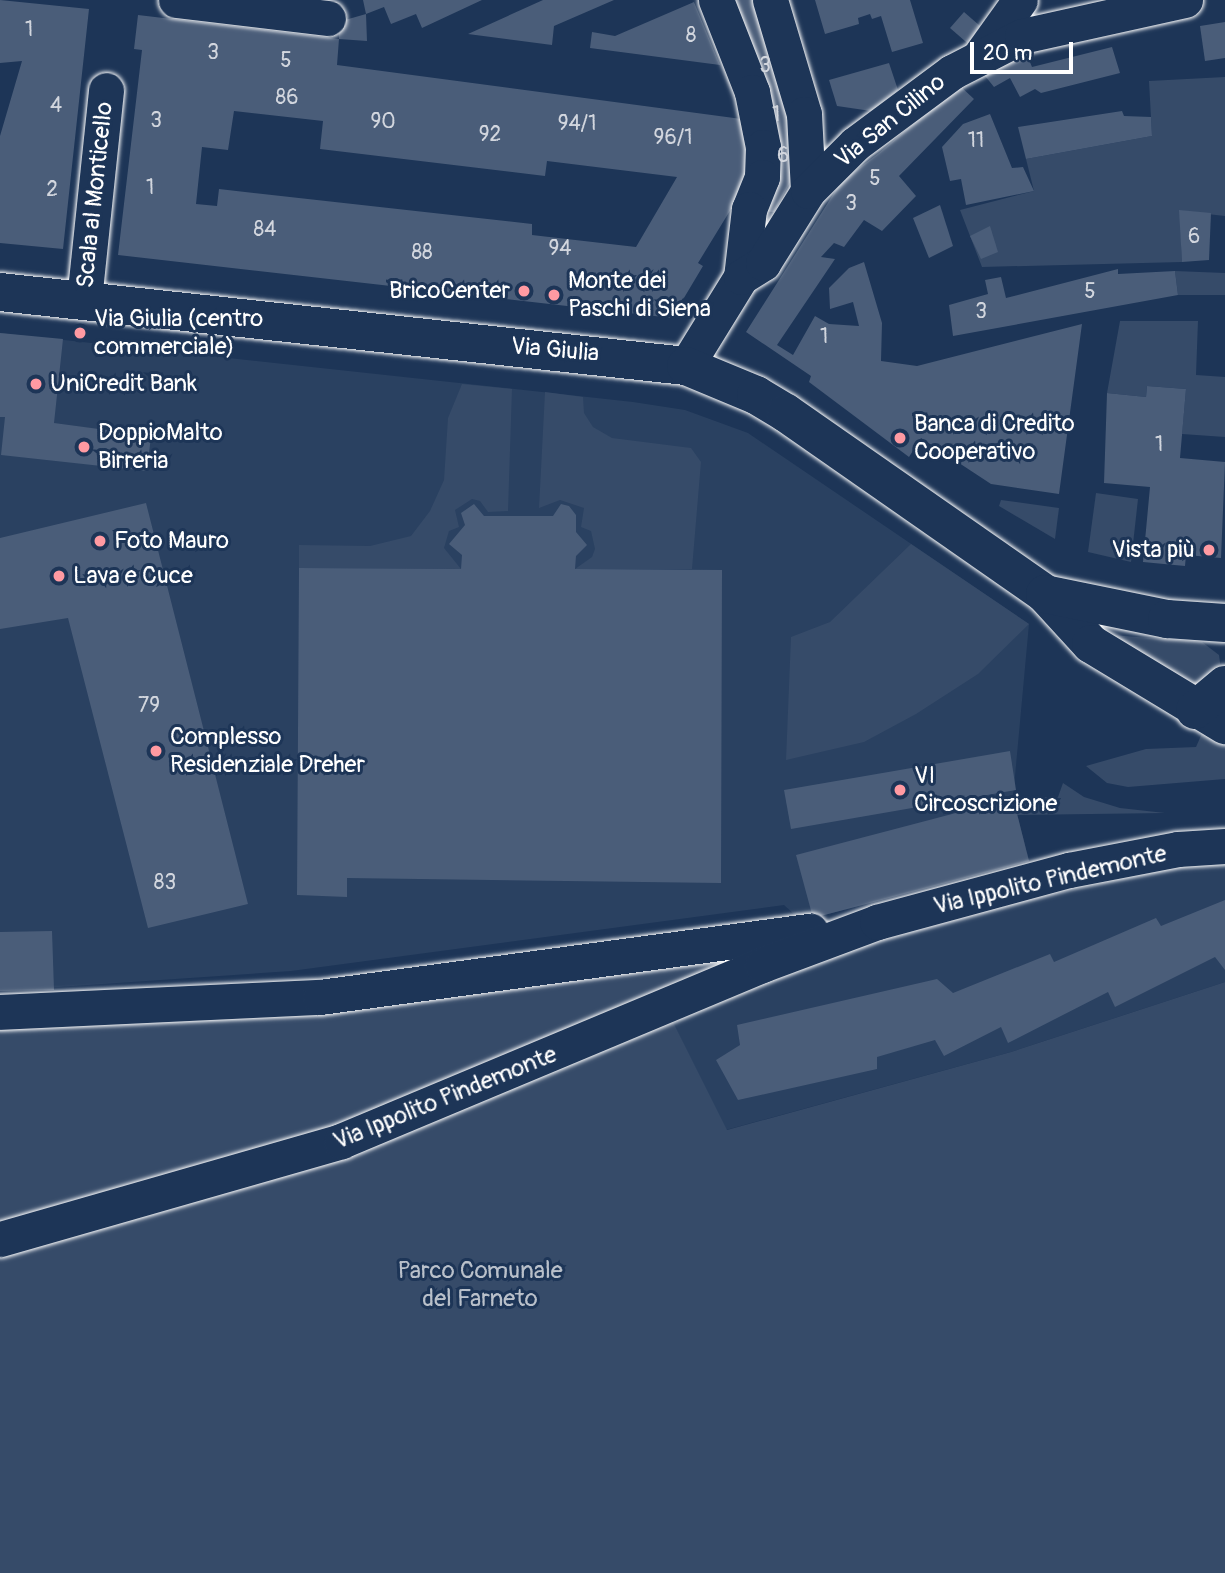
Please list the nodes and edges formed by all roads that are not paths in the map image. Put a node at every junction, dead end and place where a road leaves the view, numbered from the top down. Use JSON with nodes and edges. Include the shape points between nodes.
{"nodes":[{"id":1,"x":176,"y":0,"type":"edge"},
{"id":2,"x":716,"y":0,"type":"edge"},
{"id":3,"x":770,"y":0,"type":"edge"},
{"id":4,"x":1020,"y":0,"type":"edge"},
{"id":5,"x":1185,"y":0,"type":"edge"},
{"id":6,"x":328,"y":18,"type":"dead end"},
{"id":7,"x":978,"y":58,"type":"junction"},
{"id":8,"x":106,"y":90,"type":"dead end"},
{"id":9,"x":808,"y":191,"type":"junction"},
{"id":10,"x":741,"y":277,"type":"junction"},
{"id":11,"x":0,"y":292,"type":"edge"},
{"id":12,"x":84,"y":300,"type":"junction"},
{"id":13,"x":686,"y":366,"type":"junction"},
{"id":14,"x":1045,"y":594,"type":"junction"},
{"id":15,"x":1222,"y":630,"type":"edge"},
{"id":16,"x":1225,"y":685,"type":"edge"},
{"id":17,"x":1210,"y":718,"type":"edge"},
{"id":18,"x":1225,"y":846,"type":"edge"},
{"id":19,"x":877,"y":922,"type":"junction"},
{"id":20,"x":0,"y":1012,"type":"edge"},
{"id":21,"x":0,"y":1239,"type":"edge"}],
"edges":[{"from":1,"to":6,"type":"street"},
{"from":2,"to":10,"type":"street","via":[[752,92],[763,147],[762,177],[749,209]]},
{"from":3,"to":9,"type":"street","via":[[804,114]]},
{"from":4,"to":7,"type":"street"},
{"from":5,"to":7,"type":"street","name":"Via San Cilino","via":[[1022,36]]},
{"from":7,"to":9,"type":"street","name":"Via San Cilino","via":[[855,144]]},
{"from":8,"to":12,"type":"street","name":"Scala al Monticello"},
{"from":9,"to":10,"type":"street","name":"Via San Cilino","via":[[763,263]]},
{"from":10,"to":13,"type":"street","name":"Via San Cilino"},
{"from":11,"to":12,"type":"street","name":"Via Giulia"},
{"from":12,"to":13,"type":"street","name":"Via Giulia"},
{"from":13,"to":14,"type":"street","name":"Via Giulia","via":[[786,413]]},
{"from":14,"to":15,"type":"street"},
{"from":14,"to":17,"type":"street","via":[[1091,644]]},
{"from":16,"to":17,"type":"street"},
{"from":18,"to":19,"type":"street","name":"Via Ippolito Pindemonte","via":[[1178,849],[1069,870]]},
{"from":19,"to":20,"type":"street","name":"Via Ippolito Pindemonte","via":[[320,997]]},
{"from":19,"to":21,"type":"street","name":"Via Ippolito Pindemonte","via":[[762,965],[341,1141]]}]}
